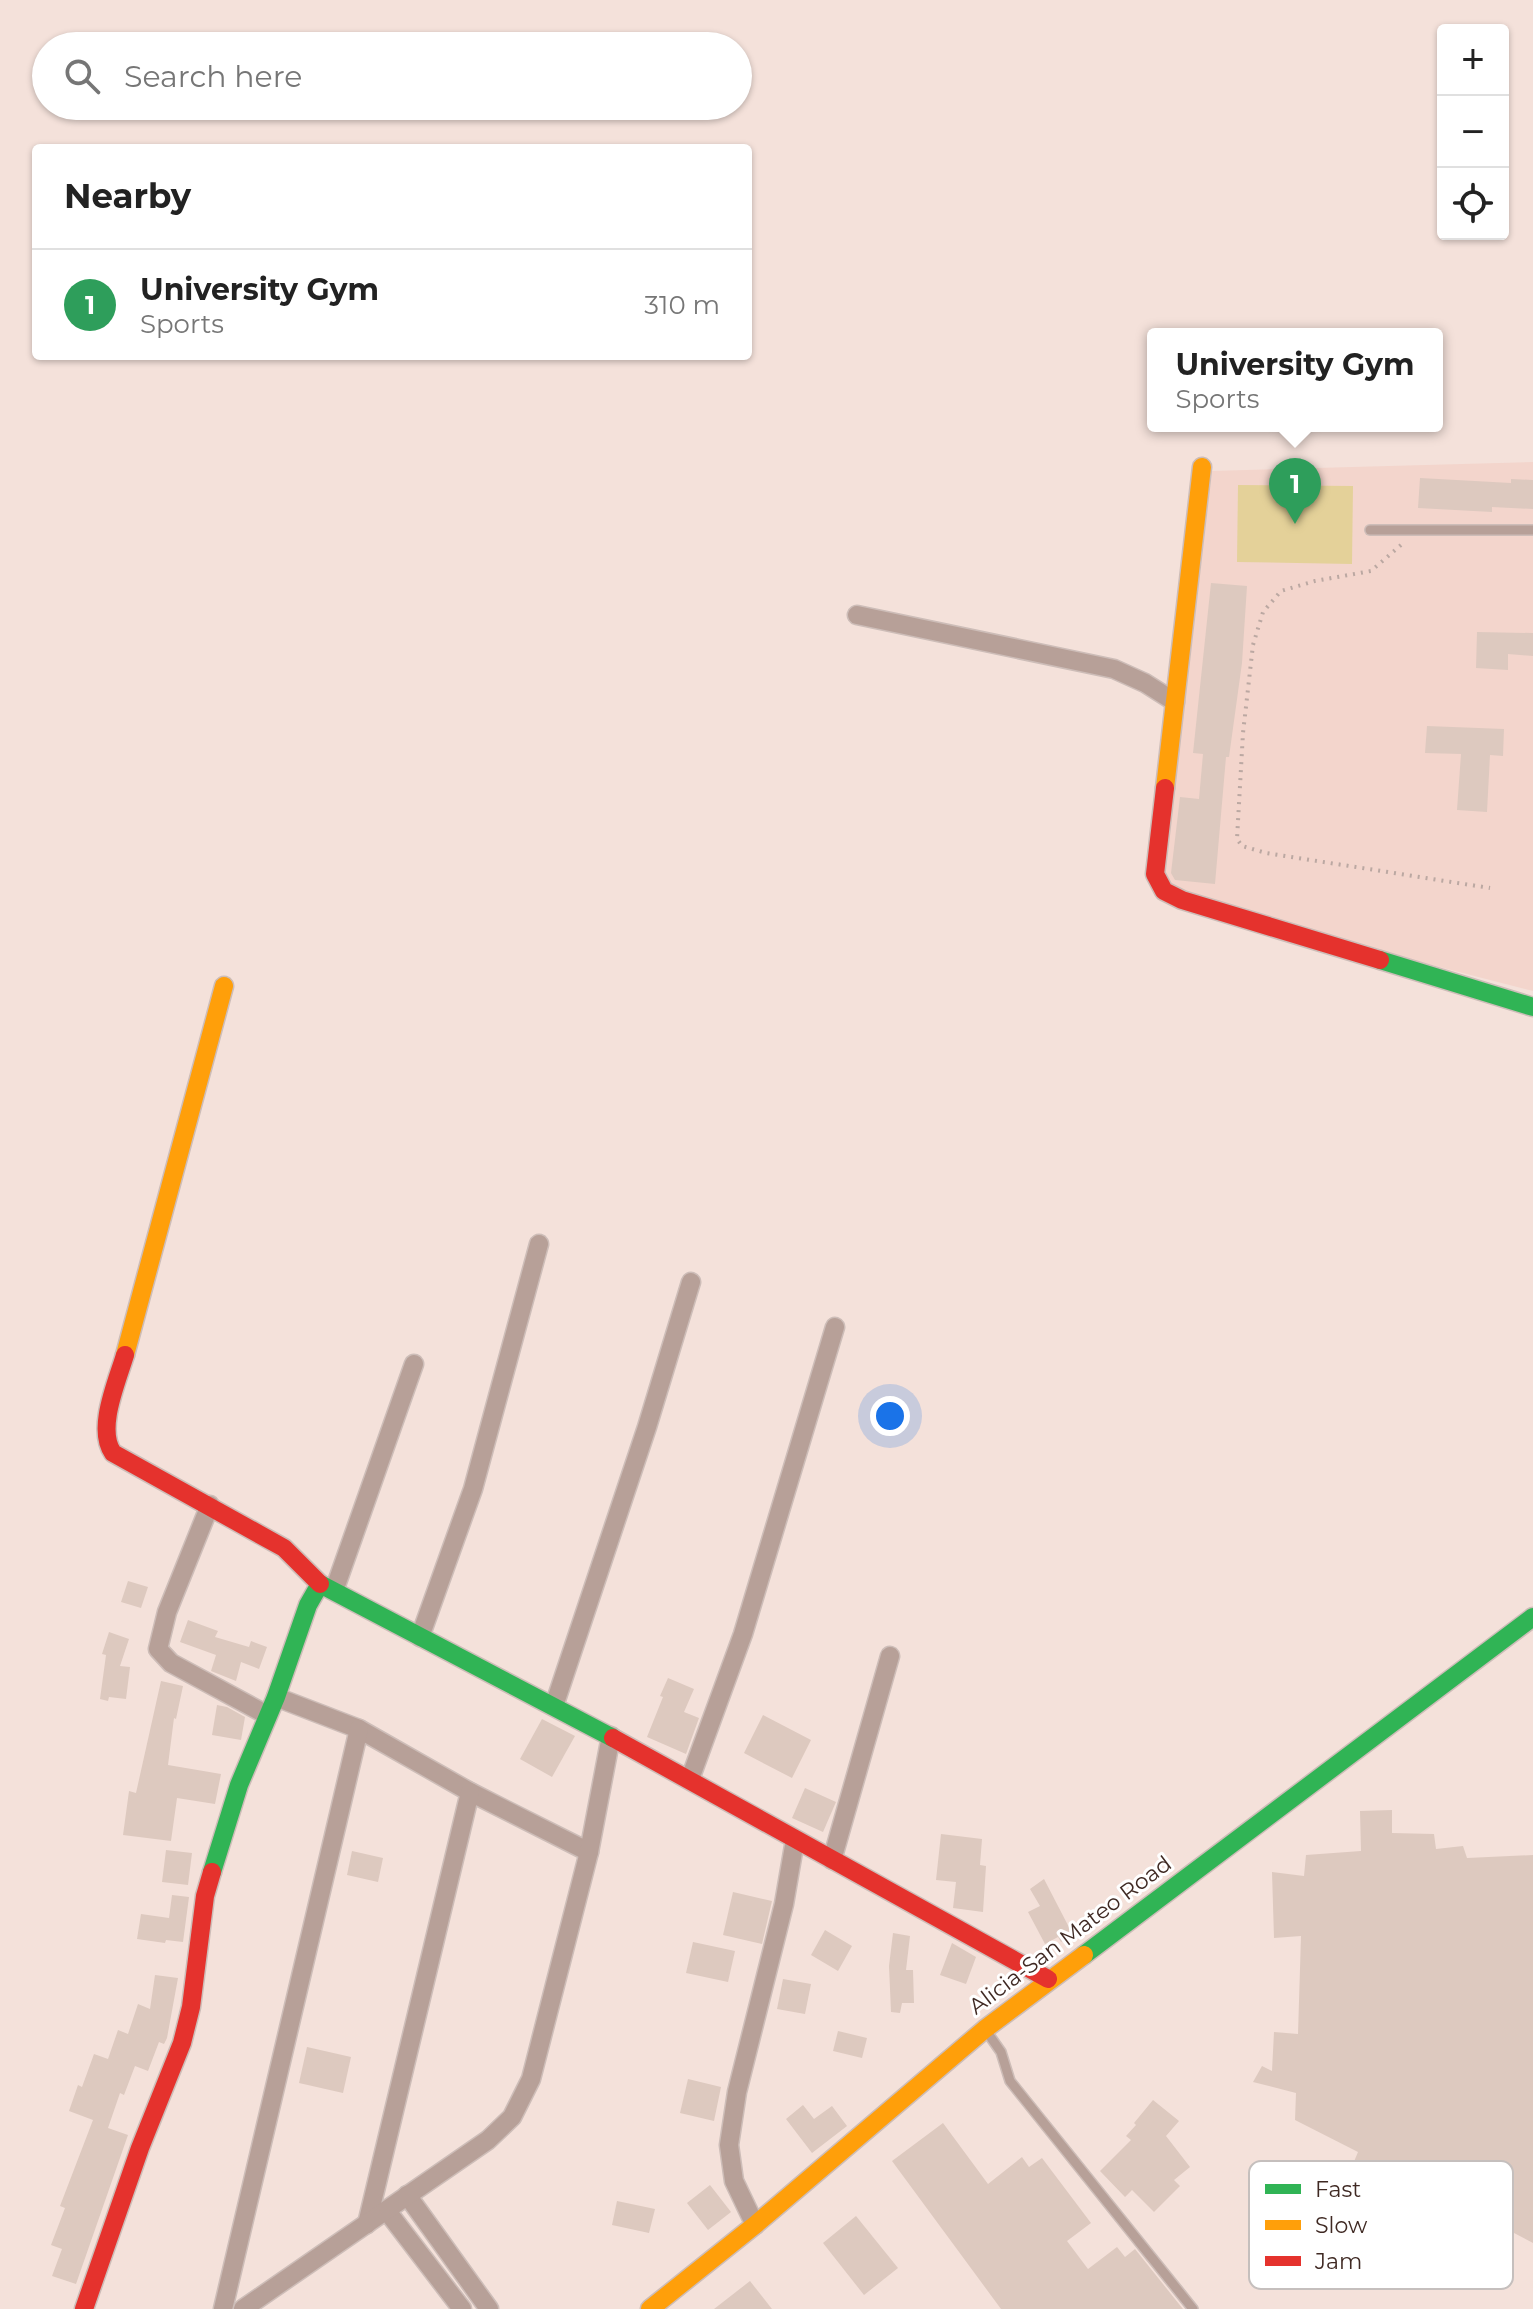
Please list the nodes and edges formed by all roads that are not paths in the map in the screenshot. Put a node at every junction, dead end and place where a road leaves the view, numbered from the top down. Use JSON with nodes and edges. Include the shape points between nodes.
{"nodes":[{"id":1,"x":1202,"y":467,"type":"dead end"},
{"id":2,"x":1370,"y":530,"type":"dead end"},
{"id":3,"x":1533,"y":530,"type":"edge"},
{"id":4,"x":857,"y":615,"type":"dead end"},
{"id":5,"x":1175,"y":702,"type":"junction"},
{"id":6,"x":224,"y":986,"type":"dead end"},
{"id":7,"x":1533,"y":1007,"type":"edge"},
{"id":8,"x":539,"y":1244,"type":"dead end"},
{"id":9,"x":691,"y":1282,"type":"dead end"},
{"id":10,"x":835,"y":1327,"type":"dead end"},
{"id":11,"x":414,"y":1364,"type":"dead end"},
{"id":12,"x":210,"y":1505,"type":"junction"},
{"id":13,"x":327,"y":1588,"type":"junction"},
{"id":14,"x":1533,"y":1617,"type":"edge"},
{"id":15,"x":420,"y":1637,"type":"junction"},
{"id":16,"x":890,"y":1656,"type":"dead end"},
{"id":17,"x":276,"y":1697,"type":"junction"},
{"id":18,"x":554,"y":1706,"type":"junction"},
{"id":19,"x":267,"y":1715,"type":"junction"},
{"id":20,"x":359,"y":1729,"type":"junction"},
{"id":21,"x":611,"y":1736,"type":"junction"},
{"id":22,"x":690,"y":1779,"type":"junction"},
{"id":23,"x":470,"y":1792,"type":"junction"},
{"id":24,"x":795,"y":1840,"type":"junction"},
{"id":25,"x":589,"y":1852,"type":"junction"},
{"id":26,"x":832,"y":1860,"type":"junction"},
{"id":27,"x":1048,"y":1979,"type":"junction"},
{"id":28,"x":985,"y":2029,"type":"junction"},
{"id":29,"x":407,"y":2195,"type":"junction"},
{"id":30,"x":387,"y":2211,"type":"junction"},
{"id":31,"x":367,"y":2224,"type":"junction"},
{"id":32,"x":755,"y":2225,"type":"junction"},
{"id":33,"x":84,"y":2309,"type":"edge"},
{"id":34,"x":223,"y":2309,"type":"edge"},
{"id":35,"x":243,"y":2309,"type":"edge"},
{"id":36,"x":462,"y":2309,"type":"edge"},
{"id":37,"x":489,"y":2309,"type":"edge"},
{"id":38,"x":650,"y":2309,"type":"edge"},
{"id":39,"x":1193,"y":2309,"type":"edge"}],
"edges":[{"from":1,"to":5,"type":"street"},
{"from":2,"to":3,"type":"lane"},
{"from":4,"to":5,"type":"street","via":[[1114,669]]},
{"from":5,"to":7,"type":"street","via":[[1155,874],[1164,893]]},
{"from":6,"to":12,"type":"street","via":[[105,1439],[117,1457]]},
{"from":8,"to":15,"type":"street","via":[[473,1489]]},
{"from":9,"to":18,"type":"street"},
{"from":10,"to":22,"type":"street","via":[[743,1634]]},
{"from":11,"to":13,"type":"street"},
{"from":12,"to":13,"type":"street","via":[[284,1548]]},
{"from":12,"to":19,"type":"street","via":[[167,1612],[158,1649],[171,1663]]},
{"from":13,"to":15,"type":"street"},
{"from":13,"to":17,"type":"street","via":[[308,1605]]},
{"from":14,"to":27,"type":"street","name":"Alicia-San Mateo Road"},
{"from":15,"to":18,"type":"street"},
{"from":16,"to":26,"type":"street"},
{"from":17,"to":19,"type":"street"},
{"from":17,"to":20,"type":"street"},
{"from":18,"to":21,"type":"street"},
{"from":19,"to":33,"type":"street","via":[[205,1896],[182,2043]]},
{"from":20,"to":23,"type":"street"},
{"from":20,"to":34,"type":"street"},
{"from":21,"to":22,"type":"street"},
{"from":21,"to":25,"type":"street"},
{"from":22,"to":24,"type":"street"},
{"from":23,"to":25,"type":"street"},
{"from":23,"to":31,"type":"street"},
{"from":24,"to":26,"type":"street"},
{"from":24,"to":32,"type":"street","via":[[729,2145],[734,2181]]},
{"from":25,"to":29,"type":"street","via":[[531,2079],[512,2117],[488,2140]]},
{"from":26,"to":27,"type":"street"},
{"from":27,"to":28,"type":"street","name":"Alicia-San Mateo Road"},
{"from":28,"to":32,"type":"street","name":"Alicia-San Mateo Road"},
{"from":28,"to":39,"type":"lane","via":[[1001,2052],[1010,2081]]},
{"from":29,"to":30,"type":"street"},
{"from":29,"to":37,"type":"street"},
{"from":30,"to":31,"type":"street"},
{"from":30,"to":36,"type":"street"},
{"from":31,"to":35,"type":"street"},
{"from":32,"to":38,"type":"street","name":"Alicia-San Mateo Road"}]}
